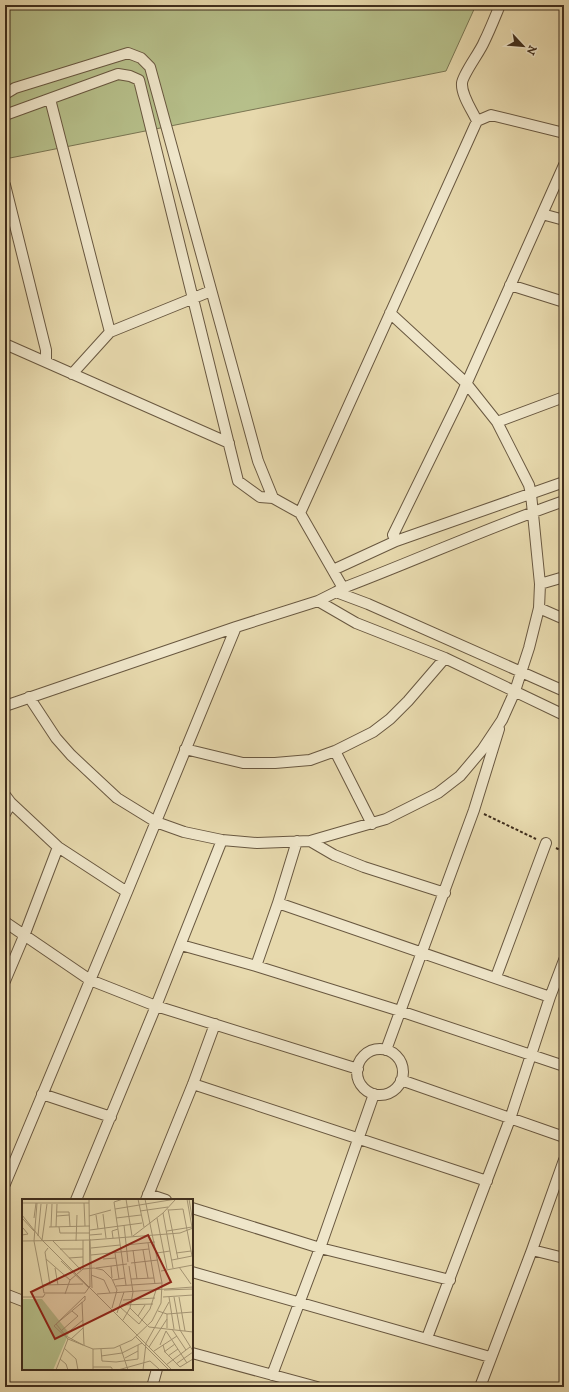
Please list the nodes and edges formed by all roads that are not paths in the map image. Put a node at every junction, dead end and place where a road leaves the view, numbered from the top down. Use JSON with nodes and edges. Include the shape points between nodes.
{"nodes":[{"id":1,"x":500,"y":5,"type":"edge"},
{"id":2,"x":145,"y":62,"type":"junction"},
{"id":3,"x":135,"y":78,"type":"junction"},
{"id":4,"x":5,"y":94,"type":"edge"},
{"id":5,"x":50,"y":99,"type":"junction"},
{"id":6,"x":5,"y":115,"type":"edge"},
{"id":7,"x":476,"y":121,"type":"junction"},
{"id":8,"x":564,"y":133,"type":"edge"},
{"id":9,"x":564,"y":165,"type":"edge"},
{"id":10,"x":5,"y":185,"type":"edge"},
{"id":11,"x":542,"y":214,"type":"junction"},
{"id":12,"x":564,"y":220,"type":"edge"},
{"id":13,"x":510,"y":285,"type":"junction"},
{"id":14,"x":211,"y":291,"type":"junction"},
{"id":15,"x":193,"y":298,"type":"junction"},
{"id":16,"x":564,"y":302,"type":"edge"},
{"id":17,"x":390,"y":313,"type":"junction"},
{"id":18,"x":110,"y":332,"type":"junction"},
{"id":19,"x":5,"y":344,"type":"edge"},
{"id":20,"x":46,"y":362,"type":"junction"},
{"id":21,"x":72,"y":374,"type":"junction"},
{"id":22,"x":466,"y":383,"type":"junction"},
{"id":23,"x":564,"y":397,"type":"edge"},
{"id":24,"x":497,"y":422,"type":"junction"},
{"id":25,"x":229,"y":443,"type":"junction"},
{"id":26,"x":564,"y":482,"type":"edge"},
{"id":27,"x":531,"y":494,"type":"junction"},
{"id":28,"x":273,"y":498,"type":"junction"},
{"id":29,"x":564,"y":501,"type":"edge"},
{"id":30,"x":534,"y":512,"type":"junction"},
{"id":31,"x":300,"y":513,"type":"junction"},
{"id":32,"x":396,"y":541,"type":"junction"},
{"id":33,"x":333,"y":570,"type":"junction"},
{"id":34,"x":564,"y":577,"type":"edge"},
{"id":35,"x":540,"y":584,"type":"junction"},
{"id":36,"x":340,"y":590,"type":"junction"},
{"id":37,"x":318,"y":601,"type":"junction"},
{"id":38,"x":539,"y":608,"type":"junction"},
{"id":39,"x":564,"y":619,"type":"edge"},
{"id":40,"x":236,"y":627,"type":"junction"},
{"id":41,"x":445,"y":658,"type":"junction"},
{"id":42,"x":522,"y":672,"type":"junction"},
{"id":43,"x":515,"y":691,"type":"junction"},
{"id":44,"x":564,"y":691,"type":"edge"},
{"id":45,"x":29,"y":697,"type":"junction"},
{"id":46,"x":5,"y":706,"type":"edge"},
{"id":47,"x":564,"y":715,"type":"edge"},
{"id":48,"x":502,"y":720,"type":"junction"},
{"id":49,"x":185,"y":749,"type":"junction"},
{"id":50,"x":335,"y":751,"type":"junction"},
{"id":51,"x":8,"y":799,"type":"edge"},
{"id":52,"x":5,"y":814,"type":"edge"},
{"id":53,"x":156,"y":822,"type":"junction"},
{"id":54,"x":372,"y":824,"type":"junction"},
{"id":55,"x":222,"y":840,"type":"junction"},
{"id":56,"x":297,"y":841,"type":"junction"},
{"id":57,"x":310,"y":841,"type":"junction"},
{"id":58,"x":546,"y":843,"type":"road end"},
{"id":59,"x":58,"y":847,"type":"junction"},
{"id":60,"x":127,"y":892,"type":"junction"},
{"id":61,"x":444,"y":893,"type":"junction"},
{"id":62,"x":278,"y":903,"type":"junction"},
{"id":63,"x":5,"y":922,"type":"edge"},
{"id":64,"x":24,"y":936,"type":"junction"},
{"id":65,"x":181,"y":945,"type":"junction"},
{"id":66,"x":422,"y":951,"type":"junction"},
{"id":67,"x":564,"y":960,"type":"edge"},
{"id":68,"x":256,"y":966,"type":"junction"},
{"id":69,"x":496,"y":977,"type":"junction"},
{"id":70,"x":5,"y":980,"type":"edge"},
{"id":71,"x":90,"y":980,"type":"junction"},
{"id":72,"x":550,"y":997,"type":"junction"},
{"id":73,"x":156,"y":1006,"type":"junction"},
{"id":74,"x":400,"y":1011,"type":"junction"},
{"id":75,"x":215,"y":1024,"type":"junction"},
{"id":76,"x":386,"y":1050,"type":"junction"},
{"id":77,"x":531,"y":1055,"type":"junction"},
{"id":78,"x":564,"y":1066,"type":"edge"},
{"id":79,"x":358,"y":1069,"type":"junction"},
{"id":80,"x":401,"y":1080,"type":"junction"},
{"id":81,"x":193,"y":1084,"type":"junction"},
{"id":82,"x":42,"y":1094,"type":"junction"},
{"id":83,"x":374,"y":1094,"type":"junction"},
{"id":84,"x":111,"y":1117,"type":"junction"},
{"id":85,"x":510,"y":1119,"type":"junction"},
{"id":86,"x":564,"y":1137,"type":"edge"},
{"id":87,"x":360,"y":1138,"type":"junction"},
{"id":88,"x":564,"y":1160,"type":"edge"},
{"id":89,"x":487,"y":1181,"type":"junction"},
{"id":90,"x":5,"y":1184,"type":"edge"},
{"id":91,"x":147,"y":1197,"type":"edge"},
{"id":92,"x":76,"y":1199,"type":"edge"},
{"id":93,"x":160,"y":1199,"type":"edge"},
{"id":94,"x":193,"y":1208,"type":"edge"},
{"id":95,"x":320,"y":1248,"type":"junction"},
{"id":96,"x":532,"y":1250,"type":"junction"},
{"id":97,"x":564,"y":1258,"type":"edge"},
{"id":98,"x":193,"y":1272,"type":"edge"},
{"id":99,"x":450,"y":1280,"type":"junction"},
{"id":100,"x":5,"y":1294,"type":"edge"},
{"id":101,"x":22,"y":1301,"type":"edge"},
{"id":102,"x":299,"y":1302,"type":"junction"},
{"id":103,"x":427,"y":1338,"type":"junction"},
{"id":104,"x":193,"y":1353,"type":"edge"},
{"id":105,"x":490,"y":1357,"type":"junction"},
{"id":106,"x":157,"y":1370,"type":"edge"},
{"id":107,"x":272,"y":1374,"type":"junction"},
{"id":108,"x":152,"y":1387,"type":"edge"},
{"id":109,"x":317,"y":1387,"type":"edge"},
{"id":110,"x":480,"y":1387,"type":"edge"}],
"edges":[{"from":1,"to":7,"type":"street","via":[[484,43],[462,82],[465,98]]},
{"from":2,"to":3,"type":"street"},
{"from":2,"to":4,"type":"street","via":[[128,53],[15,88]]},
{"from":2,"to":14,"type":"street","via":[[150,67]]},
{"from":3,"to":5,"type":"street","via":[[118,74]]},
{"from":3,"to":15,"type":"street","via":[[139,80]]},
{"from":5,"to":6,"type":"street"},
{"from":5,"to":18,"type":"street"},
{"from":7,"to":8,"type":"street","via":[[490,115]]},
{"from":7,"to":17,"type":"street"},
{"from":9,"to":11,"type":"street"},
{"from":10,"to":20,"type":"street","via":[[46,350]]},
{"from":11,"to":12,"type":"street"},
{"from":11,"to":13,"type":"street"},
{"from":13,"to":16,"type":"street"},
{"from":13,"to":22,"type":"street"},
{"from":14,"to":15,"type":"street"},
{"from":14,"to":28,"type":"street","via":[[258,461]]},
{"from":15,"to":18,"type":"street"},
{"from":15,"to":25,"type":"street"},
{"from":17,"to":22,"type":"street"},
{"from":17,"to":31,"type":"street"},
{"from":18,"to":21,"type":"street"},
{"from":19,"to":20,"type":"street"},
{"from":20,"to":21,"type":"street"},
{"from":21,"to":25,"type":"street"},
{"from":22,"to":24,"type":"street"},
{"from":22,"to":32,"type":"street","via":[[393,535]]},
{"from":23,"to":24,"type":"street"},
{"from":24,"to":27,"type":"street","via":[[529,485]]},
{"from":25,"to":28,"type":"street","via":[[238,481],[260,497]]},
{"from":26,"to":27,"type":"street"},
{"from":27,"to":30,"type":"street"},
{"from":27,"to":32,"type":"street"},
{"from":28,"to":31,"type":"street"},
{"from":29,"to":30,"type":"street"},
{"from":30,"to":35,"type":"street"},
{"from":30,"to":36,"type":"street"},
{"from":31,"to":33,"type":"street"},
{"from":32,"to":33,"type":"street"},
{"from":33,"to":36,"type":"street"},
{"from":34,"to":35,"type":"street"},
{"from":35,"to":38,"type":"street"},
{"from":36,"to":37,"type":"street"},
{"from":36,"to":42,"type":"street"},
{"from":37,"to":40,"type":"street"},
{"from":37,"to":41,"type":"street","via":[[356,623]]},
{"from":38,"to":39,"type":"street"},
{"from":38,"to":42,"type":"street"},
{"from":40,"to":45,"type":"street"},
{"from":40,"to":49,"type":"street"},
{"from":41,"to":43,"type":"street"},
{"from":41,"to":50,"type":"street","via":[[390,720],[373,732]]},
{"from":42,"to":43,"type":"street"},
{"from":42,"to":44,"type":"street"},
{"from":43,"to":47,"type":"street"},
{"from":43,"to":48,"type":"street"},
{"from":45,"to":46,"type":"street"},
{"from":45,"to":53,"type":"street","via":[[56,738],[92,776],[117,798]]},
{"from":48,"to":54,"type":"street","via":[[460,776],[438,793]]},
{"from":48,"to":61,"type":"street","via":[[474,810]]},
{"from":49,"to":50,"type":"street","via":[[243,763],[310,760]]},
{"from":49,"to":53,"type":"street"},
{"from":50,"to":54,"type":"street"},
{"from":51,"to":52,"type":"street"},
{"from":51,"to":59,"type":"street"},
{"from":53,"to":55,"type":"street","via":[[184,832]]},
{"from":53,"to":60,"type":"street"},
{"from":54,"to":57,"type":"street"},
{"from":55,"to":56,"type":"street","via":[[257,843]]},
{"from":55,"to":65,"type":"street"},
{"from":56,"to":57,"type":"street"},
{"from":56,"to":62,"type":"street"},
{"from":57,"to":61,"type":"street","via":[[334,855],[364,867]]},
{"from":58,"to":69,"type":"street"},
{"from":59,"to":60,"type":"street"},
{"from":59,"to":64,"type":"street"},
{"from":60,"to":71,"type":"street"},
{"from":61,"to":66,"type":"street"},
{"from":62,"to":66,"type":"street"},
{"from":62,"to":68,"type":"street"},
{"from":63,"to":64,"type":"street"},
{"from":64,"to":70,"type":"street"},
{"from":64,"to":71,"type":"street"},
{"from":65,"to":68,"type":"street"},
{"from":65,"to":73,"type":"street"},
{"from":66,"to":69,"type":"street"},
{"from":66,"to":74,"type":"street"},
{"from":67,"to":72,"type":"street"},
{"from":68,"to":74,"type":"street"},
{"from":69,"to":72,"type":"street"},
{"from":71,"to":73,"type":"street"},
{"from":71,"to":82,"type":"street"},
{"from":72,"to":77,"type":"street"},
{"from":73,"to":75,"type":"street"},
{"from":73,"to":84,"type":"street"},
{"from":74,"to":76,"type":"street"},
{"from":74,"to":77,"type":"street"},
{"from":75,"to":79,"type":"street"},
{"from":75,"to":81,"type":"street"},
{"from":76,"to":79,"type":"street","via":[[368,1053]]},
{"from":76,"to":80,"type":"street","via":[[401,1062]]},
{"from":77,"to":78,"type":"street"},
{"from":77,"to":85,"type":"street"},
{"from":79,"to":83,"type":"street","via":[[360,1082]]},
{"from":80,"to":83,"type":"street","via":[[393,1091],[381,1095]]},
{"from":80,"to":85,"type":"street"},
{"from":81,"to":87,"type":"street"},
{"from":81,"to":91,"type":"street"},
{"from":82,"to":84,"type":"street"},
{"from":82,"to":90,"type":"street"},
{"from":83,"to":87,"type":"street"},
{"from":84,"to":92,"type":"street"},
{"from":85,"to":86,"type":"street"},
{"from":85,"to":89,"type":"street"},
{"from":87,"to":89,"type":"street"},
{"from":87,"to":95,"type":"street"},
{"from":88,"to":96,"type":"street"},
{"from":89,"to":99,"type":"street"},
{"from":91,"to":93,"type":"street"},
{"from":94,"to":95,"type":"street"},
{"from":95,"to":99,"type":"street"},
{"from":95,"to":102,"type":"street"},
{"from":96,"to":97,"type":"street"},
{"from":96,"to":105,"type":"street"},
{"from":98,"to":102,"type":"street"},
{"from":99,"to":103,"type":"street"},
{"from":100,"to":101,"type":"street"},
{"from":102,"to":103,"type":"street"},
{"from":102,"to":107,"type":"street"},
{"from":103,"to":105,"type":"street"},
{"from":104,"to":107,"type":"street"},
{"from":105,"to":110,"type":"street"},
{"from":106,"to":108,"type":"street"},
{"from":107,"to":109,"type":"street"}]}
